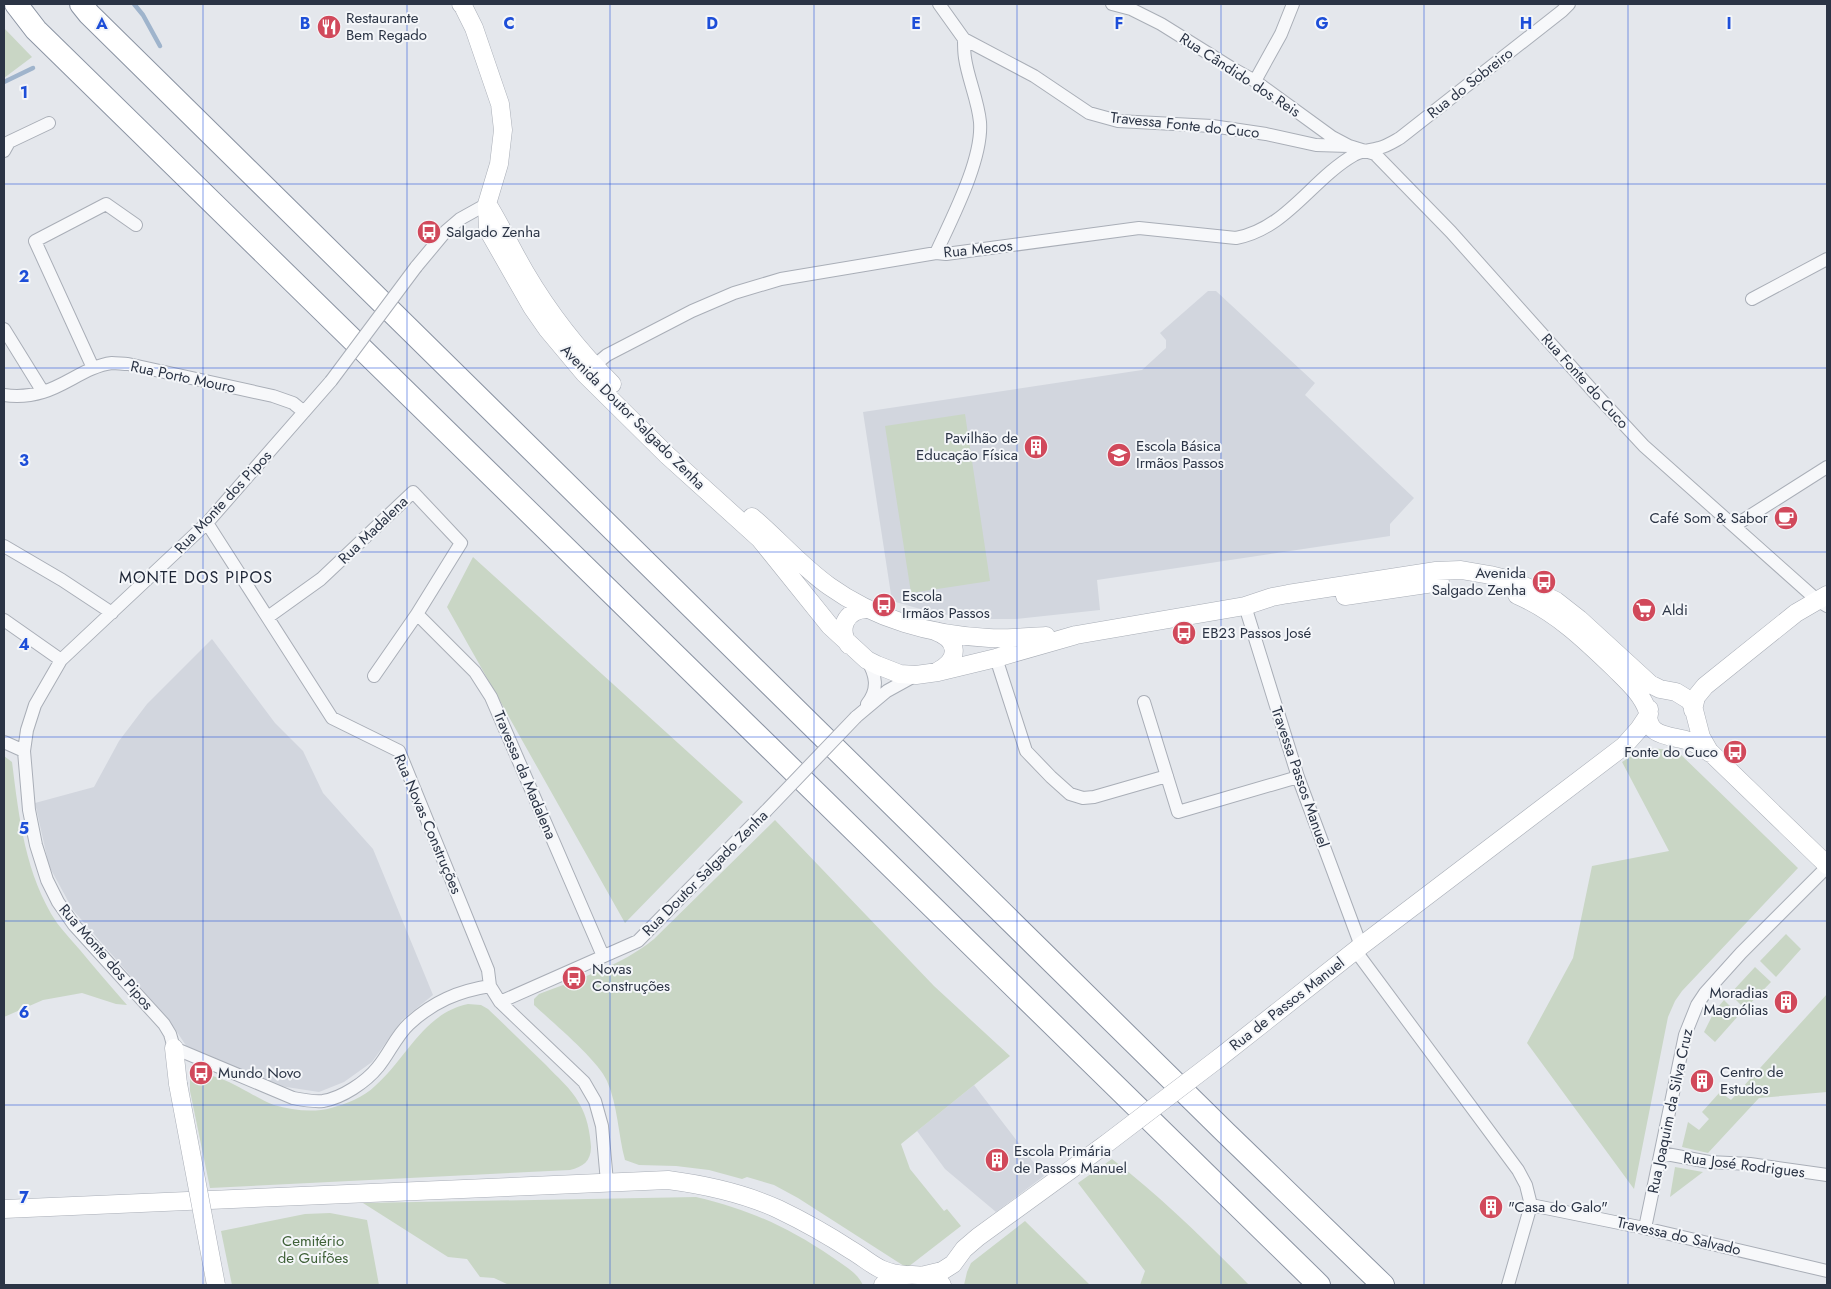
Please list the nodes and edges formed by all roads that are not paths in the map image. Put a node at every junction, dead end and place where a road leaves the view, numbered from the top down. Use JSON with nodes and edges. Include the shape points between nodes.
{"nodes":[{"id":1,"x":16,"y":4,"type":"edge"},
{"id":2,"x":81,"y":4,"type":"edge"},
{"id":3,"x":462,"y":4,"type":"edge"},
{"id":4,"x":939,"y":4,"type":"edge"},
{"id":5,"x":1112,"y":4,"type":"edge"},
{"id":6,"x":1292,"y":4,"type":"edge"},
{"id":7,"x":1569,"y":4,"type":"edge"},
{"id":8,"x":964,"y":39,"type":"junction"},
{"id":9,"x":1255,"y":82,"type":"junction"},
{"id":10,"x":49,"y":123,"type":"dead end"},
{"id":11,"x":1349,"y":146,"type":"junction"},
{"id":12,"x":1366,"y":150,"type":"junction"},
{"id":13,"x":4,"y":151,"type":"edge"},
{"id":14,"x":487,"y":204,"type":"junction"},
{"id":15,"x":136,"y":225,"type":"dead end"},
{"id":16,"x":936,"y":253,"type":"junction"},
{"id":17,"x":1827,"y":259,"type":"edge"},
{"id":18,"x":1752,"y":299,"type":"dead end"},
{"id":19,"x":4,"y":329,"type":"edge"},
{"id":20,"x":93,"y":368,"type":"junction"},
{"id":21,"x":590,"y":369,"type":"junction"},
{"id":22,"x":44,"y":392,"type":"junction"},
{"id":23,"x":4,"y":395,"type":"edge"},
{"id":24,"x":304,"y":412,"type":"junction"},
{"id":25,"x":1827,"y":467,"type":"edge"},
{"id":26,"x":207,"y":523,"type":"junction"},
{"id":27,"x":1734,"y":526,"type":"junction"},
{"id":28,"x":4,"y":546,"type":"edge"},
{"id":29,"x":1824,"y":601,"type":"edge"},
{"id":30,"x":1245,"y":606,"type":"junction"},
{"id":31,"x":866,"y":609,"type":"junction"},
{"id":32,"x":112,"y":613,"type":"junction"},
{"id":33,"x":417,"y":614,"type":"junction"},
{"id":34,"x":268,"y":617,"type":"junction"},
{"id":35,"x":4,"y":620,"type":"edge"},
{"id":36,"x":934,"y":631,"type":"junction"},
{"id":37,"x":1076,"y":634,"type":"junction"},
{"id":38,"x":849,"y":645,"type":"junction"},
{"id":39,"x":1604,"y":650,"type":"junction"},
{"id":40,"x":996,"y":658,"type":"junction"},
{"id":41,"x":61,"y":660,"type":"junction"},
{"id":42,"x":866,"y":660,"type":"junction"},
{"id":43,"x":938,"y":672,"type":"junction"},
{"id":44,"x":916,"y":675,"type":"junction"},
{"id":45,"x":374,"y":676,"type":"dead end"},
{"id":46,"x":1711,"y":680,"type":"junction"},
{"id":47,"x":1672,"y":692,"type":"junction"},
{"id":48,"x":1144,"y":702,"type":"dead end"},
{"id":49,"x":1694,"y":712,"type":"junction"},
{"id":50,"x":1648,"y":713,"type":"junction"},
{"id":51,"x":856,"y":717,"type":"junction"},
{"id":52,"x":1667,"y":737,"type":"junction"},
{"id":53,"x":4,"y":742,"type":"edge"},
{"id":54,"x":1624,"y":746,"type":"junction"},
{"id":55,"x":24,"y":751,"type":"junction"},
{"id":56,"x":1714,"y":756,"type":"junction"},
{"id":57,"x":1167,"y":776,"type":"junction"},
{"id":58,"x":1298,"y":778,"type":"junction"},
{"id":59,"x":1827,"y":866,"type":"edge"},
{"id":60,"x":1358,"y":948,"type":"junction"},
{"id":61,"x":603,"y":956,"type":"junction"},
{"id":62,"x":490,"y":986,"type":"junction"},
{"id":63,"x":500,"y":1002,"type":"junction"},
{"id":64,"x":174,"y":1048,"type":"junction"},
{"id":65,"x":1661,"y":1154,"type":"junction"},
{"id":66,"x":1827,"y":1175,"type":"edge"},
{"id":67,"x":607,"y":1182,"type":"junction"},
{"id":68,"x":1531,"y":1204,"type":"junction"},
{"id":69,"x":4,"y":1209,"type":"edge"},
{"id":70,"x":1645,"y":1228,"type":"junction"},
{"id":71,"x":870,"y":1264,"type":"junction"},
{"id":72,"x":953,"y":1264,"type":"junction"},
{"id":73,"x":1827,"y":1271,"type":"edge"},
{"id":74,"x":913,"y":1275,"type":"junction"},
{"id":75,"x":216,"y":1285,"type":"edge"},
{"id":76,"x":879,"y":1285,"type":"edge"},
{"id":77,"x":883,"y":1285,"type":"edge"},
{"id":78,"x":942,"y":1285,"type":"edge"},
{"id":79,"x":950,"y":1285,"type":"edge"},
{"id":80,"x":1319,"y":1285,"type":"edge"},
{"id":81,"x":1383,"y":1285,"type":"edge"},
{"id":82,"x":1508,"y":1285,"type":"edge"}],
"edges":[{"from":1,"to":80,"type":"highway","via":[[36,30]]},
{"from":2,"to":81,"type":"highway"},
{"from":3,"to":14,"type":"main road","via":[[474,28],[500,104],[503,130],[500,156]]},
{"from":4,"to":8,"type":"street","name":"Travessa Fonte do Cuco"},
{"from":5,"to":9,"type":"street","name":"Rua Cândido dos Reis","via":[[1131,9],[1160,24]]},
{"from":6,"to":9,"type":"street","via":[[1281,34]]},
{"from":7,"to":12,"type":"street","name":"Rua do Sobreiro","via":[[1400,138],[1386,146]]},
{"from":8,"to":11,"type":"street","name":"Travessa Fonte do Cuco","via":[[1034,76],[1089,113],[1118,121],[1212,126],[1316,145]]},
{"from":8,"to":16,"type":"street","via":[[964,57],[980,121],[980,143]]},
{"from":9,"to":11,"type":"street","name":"Rua Cândido dos Reis"},
{"from":10,"to":13,"type":"street","via":[[9,142]]},
{"from":11,"to":12,"type":"street","name":"Rua Cândido dos Reis"},
{"from":12,"to":16,"type":"street","name":"Rua Mecos","via":[[1346,160],[1280,218],[1250,235],[1236,238],[1139,228]]},
{"from":12,"to":27,"type":"street","name":"Rua Fonte do Cuco","via":[[1375,154],[1451,232],[1644,446]]},
{"from":14,"to":21,"type":"main road","name":"Avenida Doutor Salgado Zenha","via":[[525,272]]},
{"from":14,"to":24,"type":"street","name":"Rua Monte dos Pipos","bridge":true,"via":[[446,231]]},
{"from":15,"to":20,"type":"street","via":[[106,204],[35,241]]},
{"from":16,"to":21,"type":"street","name":"Rua Mecos","via":[[782,279],[734,293],[607,355]]},
{"from":17,"to":18,"type":"street"},
{"from":19,"to":22,"type":"street"},
{"from":20,"to":22,"type":"street","name":"Rua Porto Mouro"},
{"from":20,"to":24,"type":"street","name":"Rua Porto Mouro","via":[[112,363],[128,364],[273,396],[294,402]]},
{"from":21,"to":31,"type":"main road","name":"Avenida Doutor Salgado Zenha","via":[[798,560],[829,586]]},
{"from":21,"to":38,"type":"main road","name":"Avenida Doutor Salgado Zenha","via":[[667,455],[760,539]]},
{"from":22,"to":23,"type":"street","name":"Rua Porto Mouro","via":[[22,397]]},
{"from":24,"to":26,"type":"street","name":"Rua Monte dos Pipos"},
{"from":25,"to":27,"type":"street"},
{"from":26,"to":32,"type":"street","name":"Rua Monte dos Pipos"},
{"from":26,"to":34,"type":"street","name":"Rua Novas Construções"},
{"from":27,"to":29,"type":"street","name":"Rua Fonte do Cuco"},
{"from":28,"to":32,"type":"street"},
{"from":29,"to":46,"type":"main road","via":[[1796,613]]},
{"from":30,"to":37,"type":"main road","name":"Avenida Doutor Salgado Zenha"},
{"from":30,"to":39,"type":"main road","name":"Avenida Doutor Salgado Zenha","via":[[1291,605],[1383,584],[1474,584],[1508,591],[1551,613]]},
{"from":30,"to":58,"type":"street","name":"Travessa Passos Manuel"},
{"from":31,"to":36,"type":"main road","name":"Avenida Doutor Salgado Zenha"},
{"from":31,"to":38,"type":"main road","via":[[851,613],[846,619],[843,635]]},
{"from":32,"to":41,"type":"street","name":"Rua Monte dos Pipos"},
{"from":33,"to":34,"type":"street","name":"Rua Madalena","via":[[461,543],[413,492],[321,580]]},
{"from":33,"to":45,"type":"street","name":"Rua Madalena"},
{"from":33,"to":61,"type":"street","name":"Travessa da Madalena","via":[[475,672],[491,697]]},
{"from":34,"to":62,"type":"street","name":"Rua Novas Construções","via":[[332,718],[399,750],[488,970]]},
{"from":35,"to":41,"type":"street"},
{"from":36,"to":37,"type":"main road","name":"Avenida Doutor Salgado Zenha","via":[[990,638]]},
{"from":36,"to":43,"type":"main road","name":"Avenida Doutor Salgado Zenha","via":[[947,637],[954,651],[951,662]]},
{"from":37,"to":40,"type":"main road","name":"Avenida Doutor Salgado Zenha"},
{"from":38,"to":42,"type":"main road","name":"Avenida Doutor Salgado Zenha"},
{"from":39,"to":47,"type":"main road","name":"Avenida Doutor Salgado Zenha","via":[[1650,684]]},
{"from":39,"to":50,"type":"main road","name":"Avenida Doutor Salgado Zenha","via":[[1643,700]]},
{"from":40,"to":43,"type":"main road","name":"Avenida Doutor Salgado Zenha"},
{"from":40,"to":57,"type":"street","via":[[1026,751],[1070,794],[1094,797]]},
{"from":41,"to":55,"type":"street","name":"Rua Monte dos Pipos","via":[[34,705]]},
{"from":42,"to":44,"type":"main road","name":"Avenida Doutor Salgado Zenha","via":[[900,674]]},
{"from":42,"to":51,"type":"street","name":"Rua Doutor Salgado Zenha","via":[[876,682],[872,697]]},
{"from":43,"to":44,"type":"main road","name":"Avenida Doutor Salgado Zenha"},
{"from":44,"to":51,"type":"street","name":"Rua Doutor Salgado Zenha","via":[[887,691]]},
{"from":46,"to":47,"type":"main road","via":[[1695,689]]},
{"from":46,"to":49,"type":"main road","via":[[1696,697]]},
{"from":47,"to":49,"type":"main road","name":"Avenida Doutor Salgado Zenha","via":[[1689,700]]},
{"from":47,"to":50,"type":"main road","via":[[1655,698]]},
{"from":48,"to":57,"type":"street"},
{"from":49,"to":52,"type":"main road","via":[[1693,721],[1685,733]]},
{"from":49,"to":56,"type":"main road","name":"Avenida Doutor Salgado Zenha","via":[[1701,737]]},
{"from":50,"to":52,"type":"main road","name":"Avenida Doutor Salgado Zenha","via":[[1652,726]]},
{"from":50,"to":54,"type":"main road","name":"Rua de Passos Manuel"},
{"from":51,"to":61,"type":"street","name":"Rua Doutor Salgado Zenha","bridge":true,"via":[[638,941]]},
{"from":52,"to":54,"type":"main road","name":"Rua de Passos Manuel","via":[[1640,739]]},
{"from":52,"to":56,"type":"main road","name":"Avenida Doutor Salgado Zenha","via":[[1697,745]]},
{"from":53,"to":55,"type":"street"},
{"from":54,"to":60,"type":"main road","name":"Rua de Passos Manuel"},
{"from":55,"to":64,"type":"street","name":"Rua Monte dos Pipos","via":[[29,810],[36,845],[58,902],[74,925],[164,1024]]},
{"from":56,"to":59,"type":"main road","name":"Avenida Doutor Salgado Zenha"},
{"from":57,"to":58,"type":"street","via":[[1178,812]]},
{"from":58,"to":60,"type":"street","name":"Travessa Passos Manuel"},
{"from":59,"to":65,"type":"street","name":"Rua Joaquim da Silva Cruz","via":[[1740,953],[1697,1005],[1684,1036]]},
{"from":60,"to":68,"type":"street","name":"Travessa Passos Manuel","via":[[1518,1170]]},
{"from":60,"to":72,"type":"main road","name":"Rua de Passos Manuel","bridge":true,"via":[[1106,1144],[978,1237]]},
{"from":61,"to":63,"type":"street","name":"Rua Doutor Salgado Zenha"},
{"from":62,"to":63,"type":"street","name":"Rua Novas Construções"},
{"from":62,"to":64,"type":"street","via":[[458,993],[418,1016],[377,1068],[359,1084],[324,1101],[293,1098]]},
{"from":63,"to":67,"type":"street","name":"Rua Novas Construções","via":[[584,1082],[595,1101],[602,1126]]},
{"from":64,"to":75,"type":"main road","name":"Rua Monte dos Pipos","bridge":true},
{"from":65,"to":66,"type":"street","name":"Rua José Rodrigues"},
{"from":65,"to":70,"type":"street","name":"Rua Joaquim da Silva Cruz"},
{"from":67,"to":69,"type":"main road"},
{"from":67,"to":71,"type":"main road","via":[[668,1180],[741,1194],[779,1209]]},
{"from":68,"to":70,"type":"street","name":"Travessa do Salvado"},
{"from":68,"to":82,"type":"street"},
{"from":70,"to":73,"type":"street","name":"Travessa do Salvado"},
{"from":71,"to":74,"type":"main road","via":[[886,1272]]},
{"from":71,"to":76,"type":"main road"},
{"from":72,"to":74,"type":"main road","name":"Rua de Passos Manuel","via":[[942,1271]]},
{"from":72,"to":79,"type":"main road"},
{"from":74,"to":77,"type":"main road","name":"Rua de Passos Manuel","via":[[890,1280]]},
{"from":74,"to":78,"type":"main road"}]}
